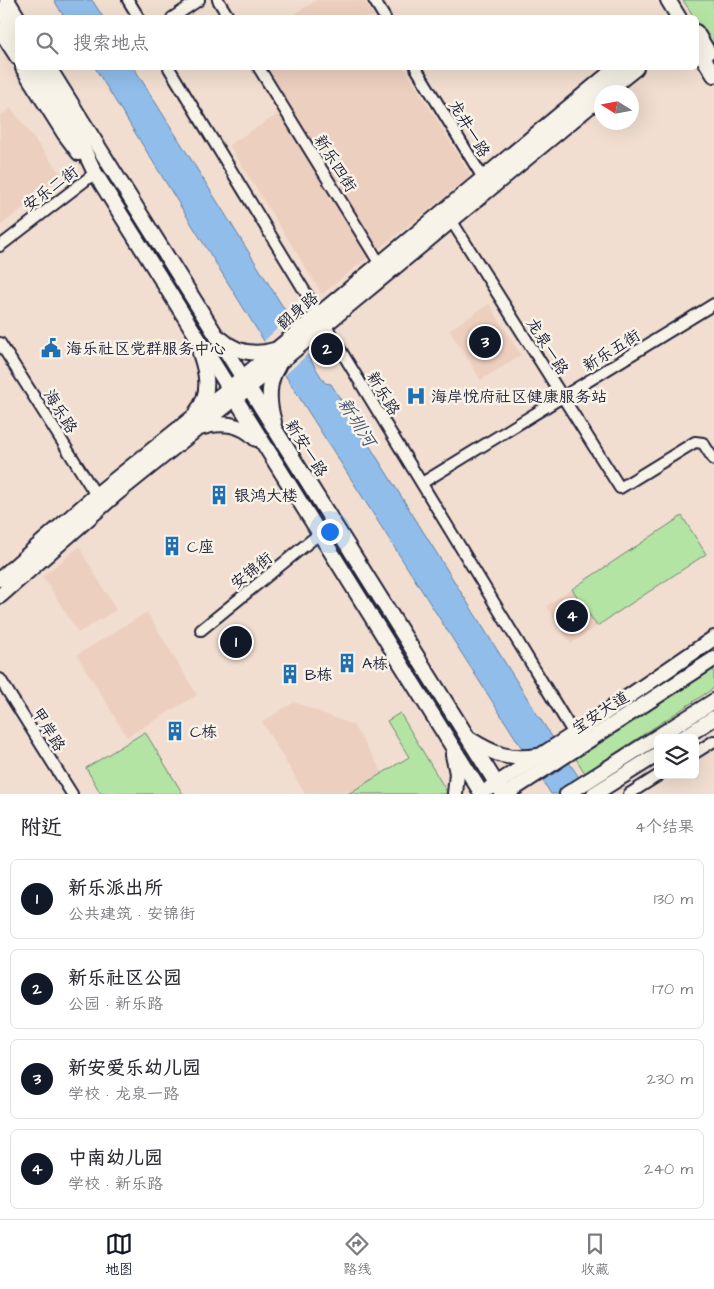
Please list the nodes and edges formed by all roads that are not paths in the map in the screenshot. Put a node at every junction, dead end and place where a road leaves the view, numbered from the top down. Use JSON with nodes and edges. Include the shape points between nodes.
{"nodes":[{"id":1,"x":7,"y":0,"type":"edge"},
{"id":2,"x":16,"y":0,"type":"edge"},
{"id":3,"x":128,"y":0,"type":"edge"},
{"id":4,"x":199,"y":0,"type":"edge"},
{"id":5,"x":218,"y":0,"type":"edge"},
{"id":6,"x":374,"y":0,"type":"edge"},
{"id":7,"x":668,"y":0,"type":"edge"},
{"id":8,"x":0,"y":9,"type":"edge"},
{"id":9,"x":680,"y":13,"type":"edge"},
{"id":10,"x":16,"y":15,"type":"edge"},
{"id":11,"x":25,"y":15,"type":"edge"},
{"id":12,"x":137,"y":15,"type":"edge"},
{"id":13,"x":176,"y":15,"type":"edge"},
{"id":14,"x":226,"y":15,"type":"edge"},
{"id":15,"x":383,"y":15,"type":"edge"},
{"id":16,"x":0,"y":30,"type":"edge"},
{"id":17,"x":15,"y":32,"type":"edge"},
{"id":18,"x":699,"y":37,"type":"edge"},
{"id":19,"x":699,"y":51,"type":"edge"},
{"id":20,"x":15,"y":53,"type":"edge"},
{"id":21,"x":714,"y":61,"type":"edge"},
{"id":22,"x":24,"y":70,"type":"edge"},
{"id":23,"x":38,"y":70,"type":"edge"},
{"id":24,"x":50,"y":70,"type":"edge"},
{"id":25,"x":58,"y":70,"type":"edge"},
{"id":26,"x":170,"y":70,"type":"edge"},
{"id":27,"x":260,"y":70,"type":"edge"},
{"id":28,"x":417,"y":70,"type":"edge"},
{"id":29,"x":614,"y":70,"type":"edge"},
{"id":30,"x":634,"y":70,"type":"edge"},
{"id":31,"x":714,"y":75,"type":"edge"},
{"id":32,"x":615,"y":85,"type":"edge"},
{"id":33,"x":594,"y":103,"type":"edge"},
{"id":34,"x":77,"y":122,"type":"junction"},
{"id":35,"x":108,"y":162,"type":"junction"},
{"id":36,"x":95,"y":174,"type":"junction"},
{"id":37,"x":483,"y":178,"type":"junction"},
{"id":38,"x":451,"y":220,"type":"junction"},
{"id":39,"x":0,"y":246,"type":"edge"},
{"id":40,"x":383,"y":269,"type":"junction"},
{"id":41,"x":714,"y":304,"type":"edge"},
{"id":42,"x":319,"y":322,"type":"junction"},
{"id":43,"x":194,"y":333,"type":"junction"},
{"id":44,"x":215,"y":333,"type":"junction"},
{"id":45,"x":0,"y":343,"type":"edge"},
{"id":46,"x":279,"y":355,"type":"junction"},
{"id":47,"x":265,"y":366,"type":"junction"},
{"id":48,"x":245,"y":382,"type":"junction"},
{"id":49,"x":231,"y":394,"type":"junction"},
{"id":50,"x":563,"y":397,"type":"junction"},
{"id":51,"x":193,"y":424,"type":"junction"},
{"id":52,"x":281,"y":439,"type":"junction"},
{"id":53,"x":265,"y":448,"type":"junction"},
{"id":54,"x":714,"y":460,"type":"edge"},
{"id":55,"x":422,"y":484,"type":"junction"},
{"id":56,"x":96,"y":495,"type":"junction"},
{"id":57,"x":319,"y":534,"type":"junction"},
{"id":58,"x":0,"y":579,"type":"edge"},
{"id":59,"x":0,"y":596,"type":"edge"},
{"id":60,"x":201,"y":630,"type":"dead end"},
{"id":61,"x":714,"y":638,"type":"edge"},
{"id":62,"x":714,"y":659,"type":"edge"},
{"id":63,"x":0,"y":679,"type":"edge"},
{"id":64,"x":714,"y":701,"type":"edge"},
{"id":65,"x":713,"y":719,"type":"edge"},
{"id":66,"x":574,"y":734,"type":"junction"},
{"id":67,"x":689,"y":734,"type":"edge"},
{"id":68,"x":468,"y":738,"type":"junction"},
{"id":69,"x":714,"y":741,"type":"edge"},
{"id":70,"x":451,"y":744,"type":"junction"},
{"id":71,"x":699,"y":750,"type":"edge"},
{"id":72,"x":654,"y":757,"type":"edge"},
{"id":73,"x":522,"y":762,"type":"junction"},
{"id":74,"x":654,"y":778,"type":"edge"},
{"id":75,"x":502,"y":791,"type":"edge"},
{"id":76,"x":72,"y":794,"type":"edge"},
{"id":77,"x":455,"y":794,"type":"edge"},
{"id":78,"x":481,"y":794,"type":"edge"},
{"id":79,"x":566,"y":794,"type":"edge"},
{"id":80,"x":595,"y":794,"type":"edge"},
{"id":81,"x":629,"y":794,"type":"edge"}],
"edges":[{"from":1,"to":10,"type":"main road"},
{"from":2,"to":11,"type":"main road"},
{"from":3,"to":12,"type":"street"},
{"from":4,"to":13,"type":"street"},
{"from":5,"to":14,"type":"street"},
{"from":6,"to":15,"type":"street"},
{"from":7,"to":9,"type":"main road"},
{"from":8,"to":17,"type":"main road"},
{"from":16,"to":20,"type":"main road"},
{"from":18,"to":21,"type":"main road"},
{"from":19,"to":31,"type":"main road"},
{"from":22,"to":36,"type":"main road","via":[[64,133]]},
{"from":23,"to":34,"type":"main road"},
{"from":24,"to":34,"type":"main road"},
{"from":25,"to":35,"type":"main road","via":[[86,114]]},
{"from":26,"to":42,"type":"street","name":"新乐路"},
{"from":27,"to":40,"type":"street","name":"新乐四街"},
{"from":28,"to":37,"type":"street","name":"龙井一路"},
{"from":29,"to":37,"type":"main road","name":"翻身路"},
{"from":30,"to":32,"type":"main road"},
{"from":33,"to":38,"type":"main road","name":"翻身路"},
{"from":34,"to":35,"type":"main road","name":"新安一路"},
{"from":34,"to":36,"type":"main road"},
{"from":35,"to":44,"type":"main road","name":"新安一路"},
{"from":36,"to":39,"type":"street","name":"安乐二街"},
{"from":36,"to":43,"type":"main road"},
{"from":37,"to":40,"type":"main road","name":"翻身路"},
{"from":38,"to":40,"type":"main road","name":"翻身路"},
{"from":38,"to":50,"type":"street","name":"龙泉一路"},
{"from":40,"to":42,"type":"main road","name":"翻身路"},
{"from":41,"to":50,"type":"street","name":"新乐五街"},
{"from":42,"to":46,"type":"main road","name":"翻身路"},
{"from":42,"to":55,"type":"street","name":"新乐路"},
{"from":43,"to":49,"type":"main road"},
{"from":43,"to":51,"type":"main road","via":[[204,365],[206,387],[205,398]]},
{"from":44,"to":47,"type":"main road"},
{"from":44,"to":48,"type":"main road","name":"新安一路"},
{"from":45,"to":56,"type":"street","name":"海乐路"},
{"from":46,"to":47,"type":"main road","name":"翻身路"},
{"from":46,"to":47,"type":"main road"},
{"from":47,"to":48,"type":"main road","name":"翻身路"},
{"from":47,"to":52,"type":"main road","via":[[270,407]]},
{"from":48,"to":49,"type":"main road","name":"翻身路"},
{"from":48,"to":52,"type":"main road","name":"新安一路"},
{"from":49,"to":51,"type":"main road","name":"翻身路"},
{"from":49,"to":53,"type":"main road"},
{"from":50,"to":54,"type":"street","name":"龙泉一路","via":[[620,488],[695,442],[703,443]]},
{"from":50,"to":55,"type":"street","name":"新乐五街"},
{"from":51,"to":53,"type":"main road","via":[[241,428]]},
{"from":51,"to":56,"type":"main road","name":"翻身路"},
{"from":51,"to":59,"type":"main road","name":"翻身路"},
{"from":52,"to":68,"type":"main road","name":"新安一路"},
{"from":53,"to":57,"type":"main road"},
{"from":55,"to":66,"type":"street","name":"新乐路"},
{"from":56,"to":58,"type":"main road","name":"翻身路"},
{"from":57,"to":60,"type":"street","name":"安锦街"},
{"from":57,"to":70,"type":"main road"},
{"from":61,"to":66,"type":"main road"},
{"from":62,"to":75,"type":"main road","name":"宝安大道"},
{"from":63,"to":76,"type":"street","name":"甲岸路"},
{"from":64,"to":79,"type":"main road"},
{"from":65,"to":67,"type":"main road"},
{"from":66,"to":73,"type":"main road","via":[[540,756]]},
{"from":68,"to":73,"type":"main road","via":[[496,754]]},
{"from":68,"to":75,"type":"main road","name":"新安一路"},
{"from":69,"to":71,"type":"street"},
{"from":70,"to":77,"type":"main road","via":[[457,773]]},
{"from":70,"to":78,"type":"main road"},
{"from":72,"to":80,"type":"main road"},
{"from":73,"to":75,"type":"main road"},
{"from":74,"to":81,"type":"street"},
{"from":75,"to":78,"type":"main road"}]}
